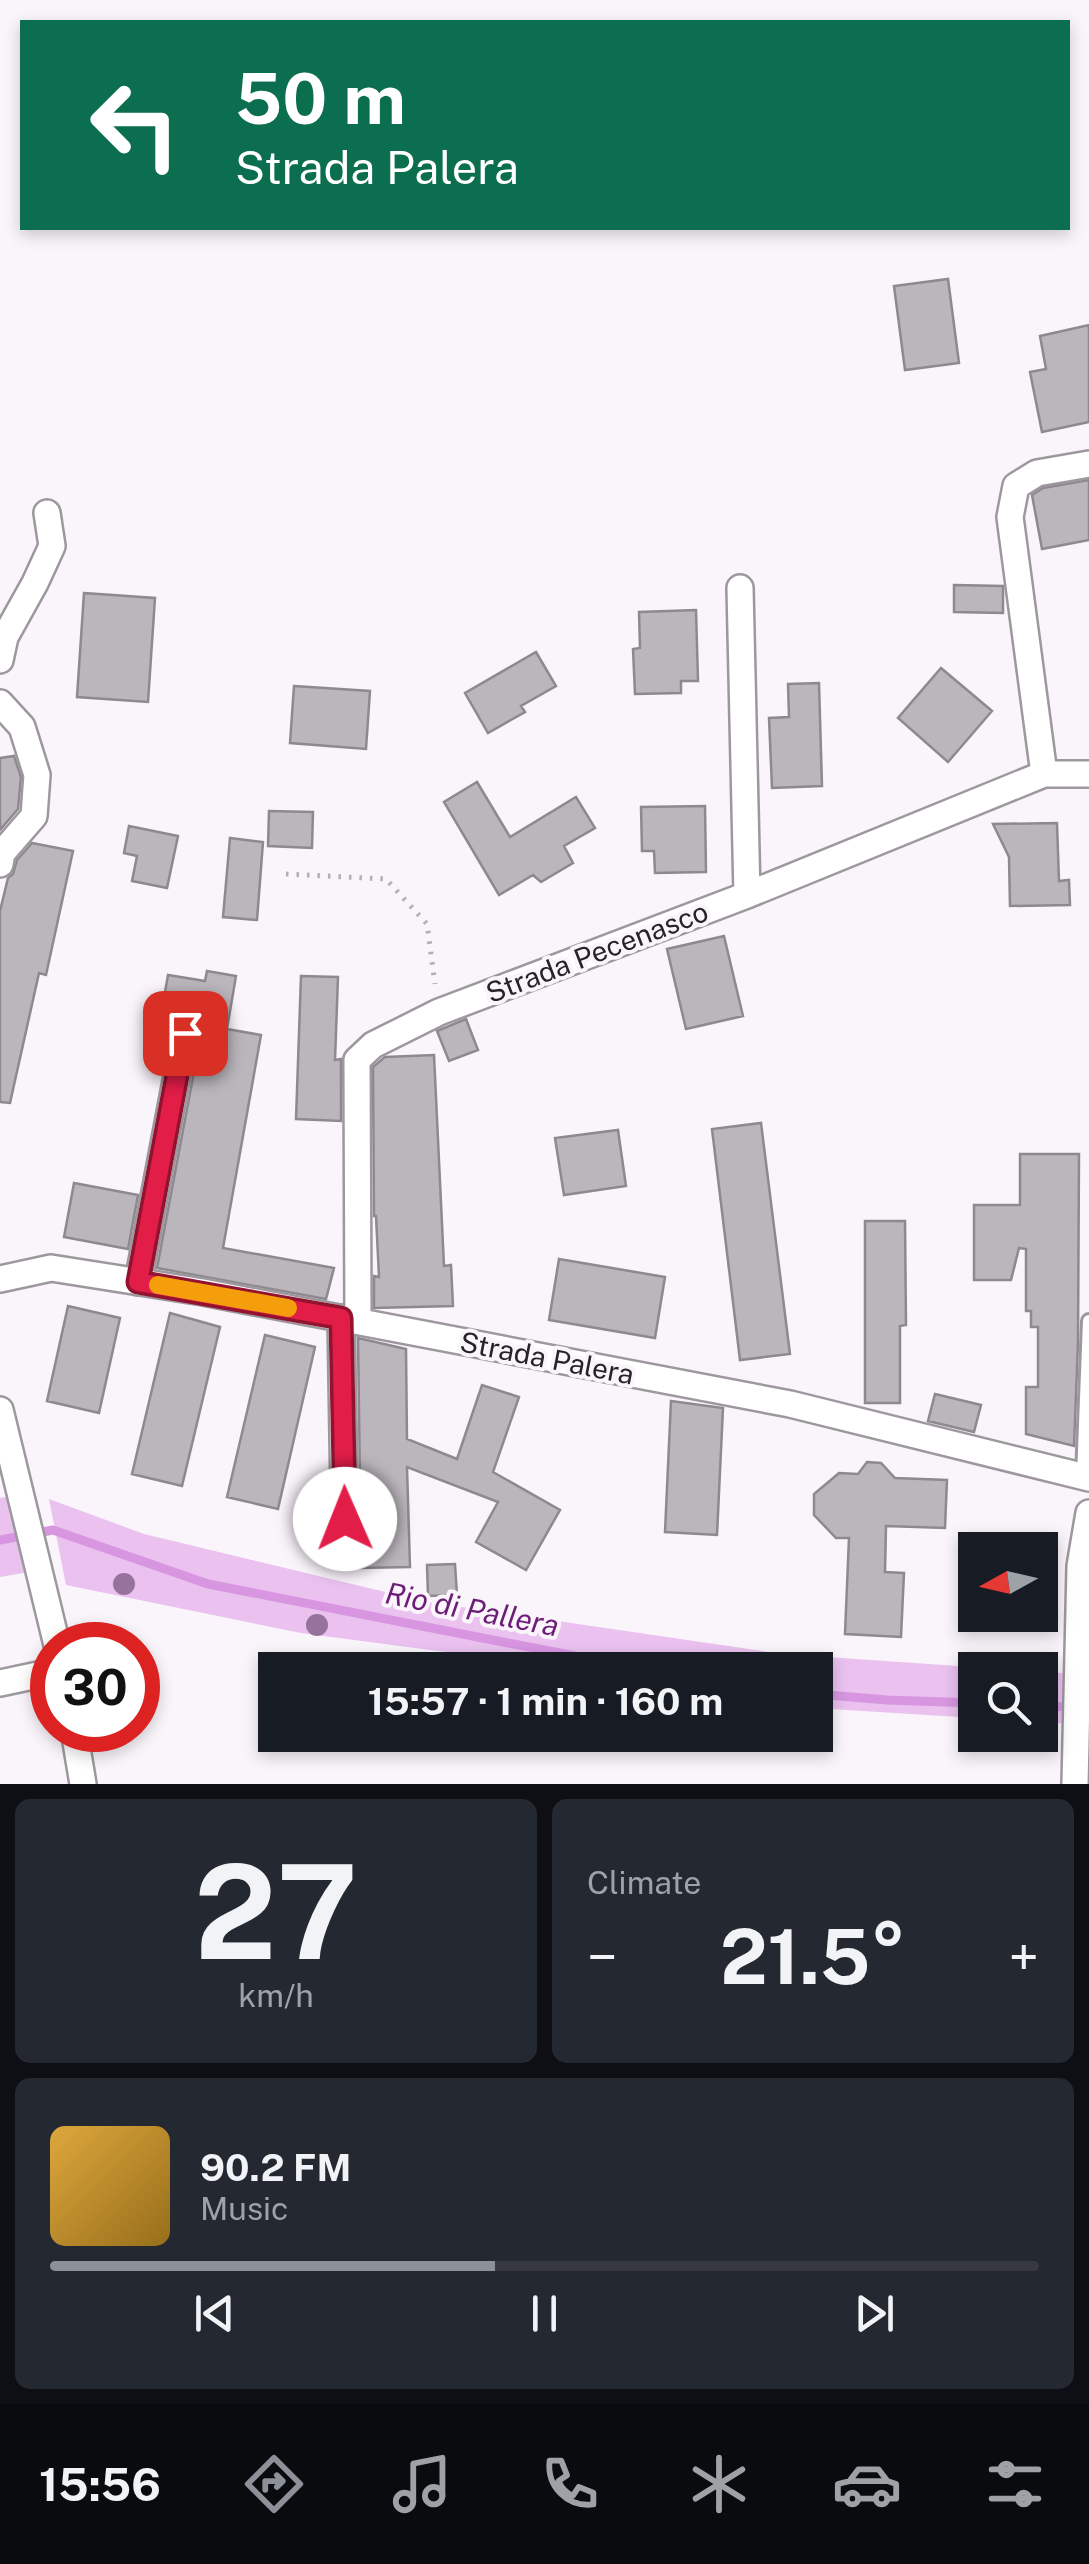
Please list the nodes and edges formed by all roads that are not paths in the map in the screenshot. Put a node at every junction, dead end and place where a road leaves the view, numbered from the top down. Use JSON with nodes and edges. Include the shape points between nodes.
{"nodes":[{"id":1,"x":1089,"y":464,"type":"edge"},
{"id":2,"x":47,"y":513,"type":"dead end"},
{"id":3,"x":740,"y":588,"type":"dead end"},
{"id":4,"x":0,"y":660,"type":"edge"},
{"id":5,"x":0,"y":702,"type":"edge"},
{"id":6,"x":1044,"y":774,"type":"junction"},
{"id":7,"x":1089,"y":774,"type":"edge"},
{"id":8,"x":0,"y":864,"type":"edge"},
{"id":9,"x":747,"y":895,"type":"junction"},
{"id":10,"x":185,"y":1033,"type":"dead end"},
{"id":11,"x":0,"y":1279,"type":"edge"},
{"id":12,"x":138,"y":1282,"type":"junction"},
{"id":13,"x":349,"y":1320,"type":"junction"},
{"id":14,"x":1089,"y":1321,"type":"edge"},
{"id":15,"x":0,"y":1410,"type":"edge"},
{"id":16,"x":1086,"y":1477,"type":"edge"},
{"id":17,"x":1089,"y":1513,"type":"edge"},
{"id":18,"x":345,"y":1554,"type":"dead end"},
{"id":19,"x":51,"y":1622,"type":"edge"},
{"id":20,"x":30,"y":1677,"type":"edge"},
{"id":21,"x":0,"y":1683,"type":"edge"},
{"id":22,"x":78,"y":1752,"type":"edge"},
{"id":23,"x":83,"y":1784,"type":"edge"},
{"id":24,"x":1075,"y":1784,"type":"edge"}],
"edges":[{"from":1,"to":6,"type":"street","via":[[1037,473],[1016,486],[1010,517]]},
{"from":2,"to":4,"type":"street","via":[[52,546],[4,637]]},
{"from":3,"to":9,"type":"street"},
{"from":5,"to":8,"type":"street","via":[[22,727],[37,776],[34,816]]},
{"from":6,"to":7,"type":"street","name":"Strada Pecenasco"},
{"from":6,"to":9,"type":"street","name":"Strada Pecenasco"},
{"from":9,"to":13,"type":"street","name":"Strada Pecenasco","via":[[439,1012],[373,1044],[358,1060]]},
{"from":10,"to":12,"type":"street"},
{"from":11,"to":12,"type":"street","name":"Strada Palera","via":[[51,1268]]},
{"from":12,"to":13,"type":"street","name":"Strada Palera"},
{"from":13,"to":16,"type":"street","name":"Strada Palera","via":[[790,1404]]},
{"from":13,"to":18,"type":"street"},
{"from":14,"to":16,"type":"lane"},
{"from":15,"to":19,"type":"street"},
{"from":17,"to":24,"type":"street","via":[[1080,1566]]},
{"from":20,"to":21,"type":"street"},
{"from":22,"to":23,"type":"street"}]}
